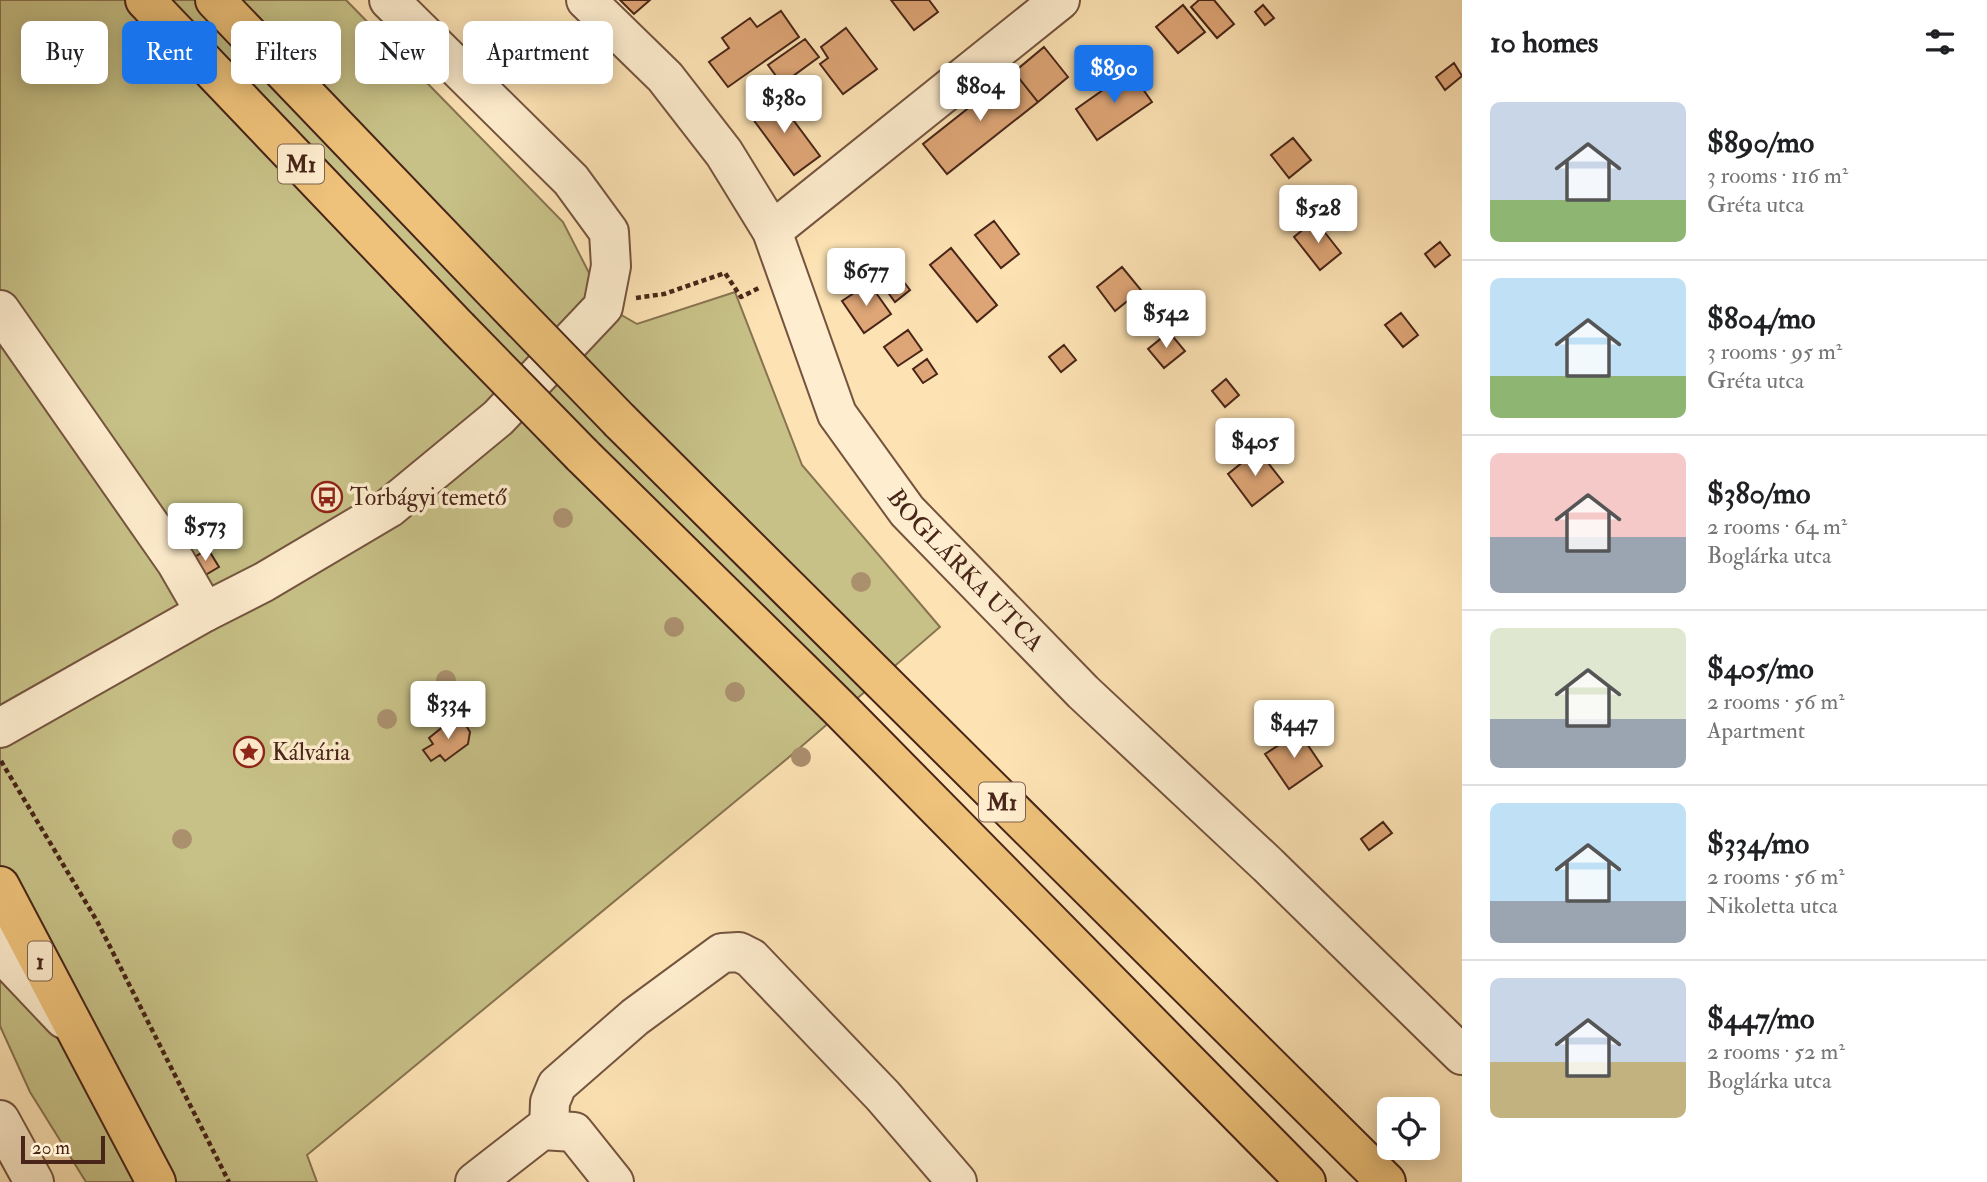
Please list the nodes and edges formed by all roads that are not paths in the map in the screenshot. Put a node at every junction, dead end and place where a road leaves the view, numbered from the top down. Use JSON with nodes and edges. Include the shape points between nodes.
{"nodes":[{"id":1,"x":145,"y":0,"type":"edge"},
{"id":2,"x":215,"y":0,"type":"edge"},
{"id":3,"x":389,"y":0,"type":"edge"},
{"id":4,"x":586,"y":0,"type":"edge"},
{"id":5,"x":1060,"y":0,"type":"edge"},
{"id":6,"x":772,"y":231,"type":"junction"},
{"id":7,"x":0,"y":310,"type":"edge"},
{"id":8,"x":205,"y":612,"type":"junction"},
{"id":9,"x":0,"y":728,"type":"edge"},
{"id":10,"x":0,"y":887,"type":"edge"},
{"id":11,"x":0,"y":939,"type":"edge"},
{"id":12,"x":79,"y":1036,"type":"junction"},
{"id":13,"x":1462,"y":1055,"type":"edge"},
{"id":14,"x":0,"y":1120,"type":"edge"},
{"id":15,"x":550,"y":1130,"type":"junction"},
{"id":16,"x":34,"y":1182,"type":"edge"},
{"id":17,"x":156,"y":1182,"type":"edge"},
{"id":18,"x":475,"y":1182,"type":"edge"},
{"id":19,"x":614,"y":1182,"type":"edge"},
{"id":20,"x":957,"y":1182,"type":"edge"},
{"id":21,"x":1306,"y":1182,"type":"edge"},
{"id":22,"x":1386,"y":1182,"type":"edge"}],
"edges":[{"from":1,"to":21,"type":"main road","number":"M1","bridge":true,"via":[[582,455],[839,708]]},
{"from":2,"to":22,"type":"main road","number":"M1","bridge":true,"via":[[620,421]]},
{"from":3,"to":8,"type":"street","via":[[572,180],[609,232],[611,266],[603,307],[498,418],[389,508]]},
{"from":4,"to":6,"type":"street","name":"BOGLÁRKA UTCA","via":[[665,77],[724,153]]},
{"from":5,"to":6,"type":"street"},
{"from":6,"to":13,"type":"street","name":"BOGLÁRKA UTCA","via":[[836,414],[907,511],[1083,692]]},
{"from":7,"to":8,"type":"street","via":[[176,562]]},
{"from":8,"to":9,"type":"street"},
{"from":10,"to":12,"type":"main road","number":"1"},
{"from":11,"to":12,"type":"street","via":[[10,962]]},
{"from":12,"to":17,"type":"main road","number":"1"},
{"from":14,"to":16,"type":"street"},
{"from":15,"to":18,"type":"street","via":[[542,1130]]},
{"from":15,"to":19,"type":"street","via":[[574,1132]]},
{"from":15,"to":20,"type":"street","via":[[550,1102],[557,1085],[646,1009],[722,953],[738,952],[751,958],[874,1086]]}]}
